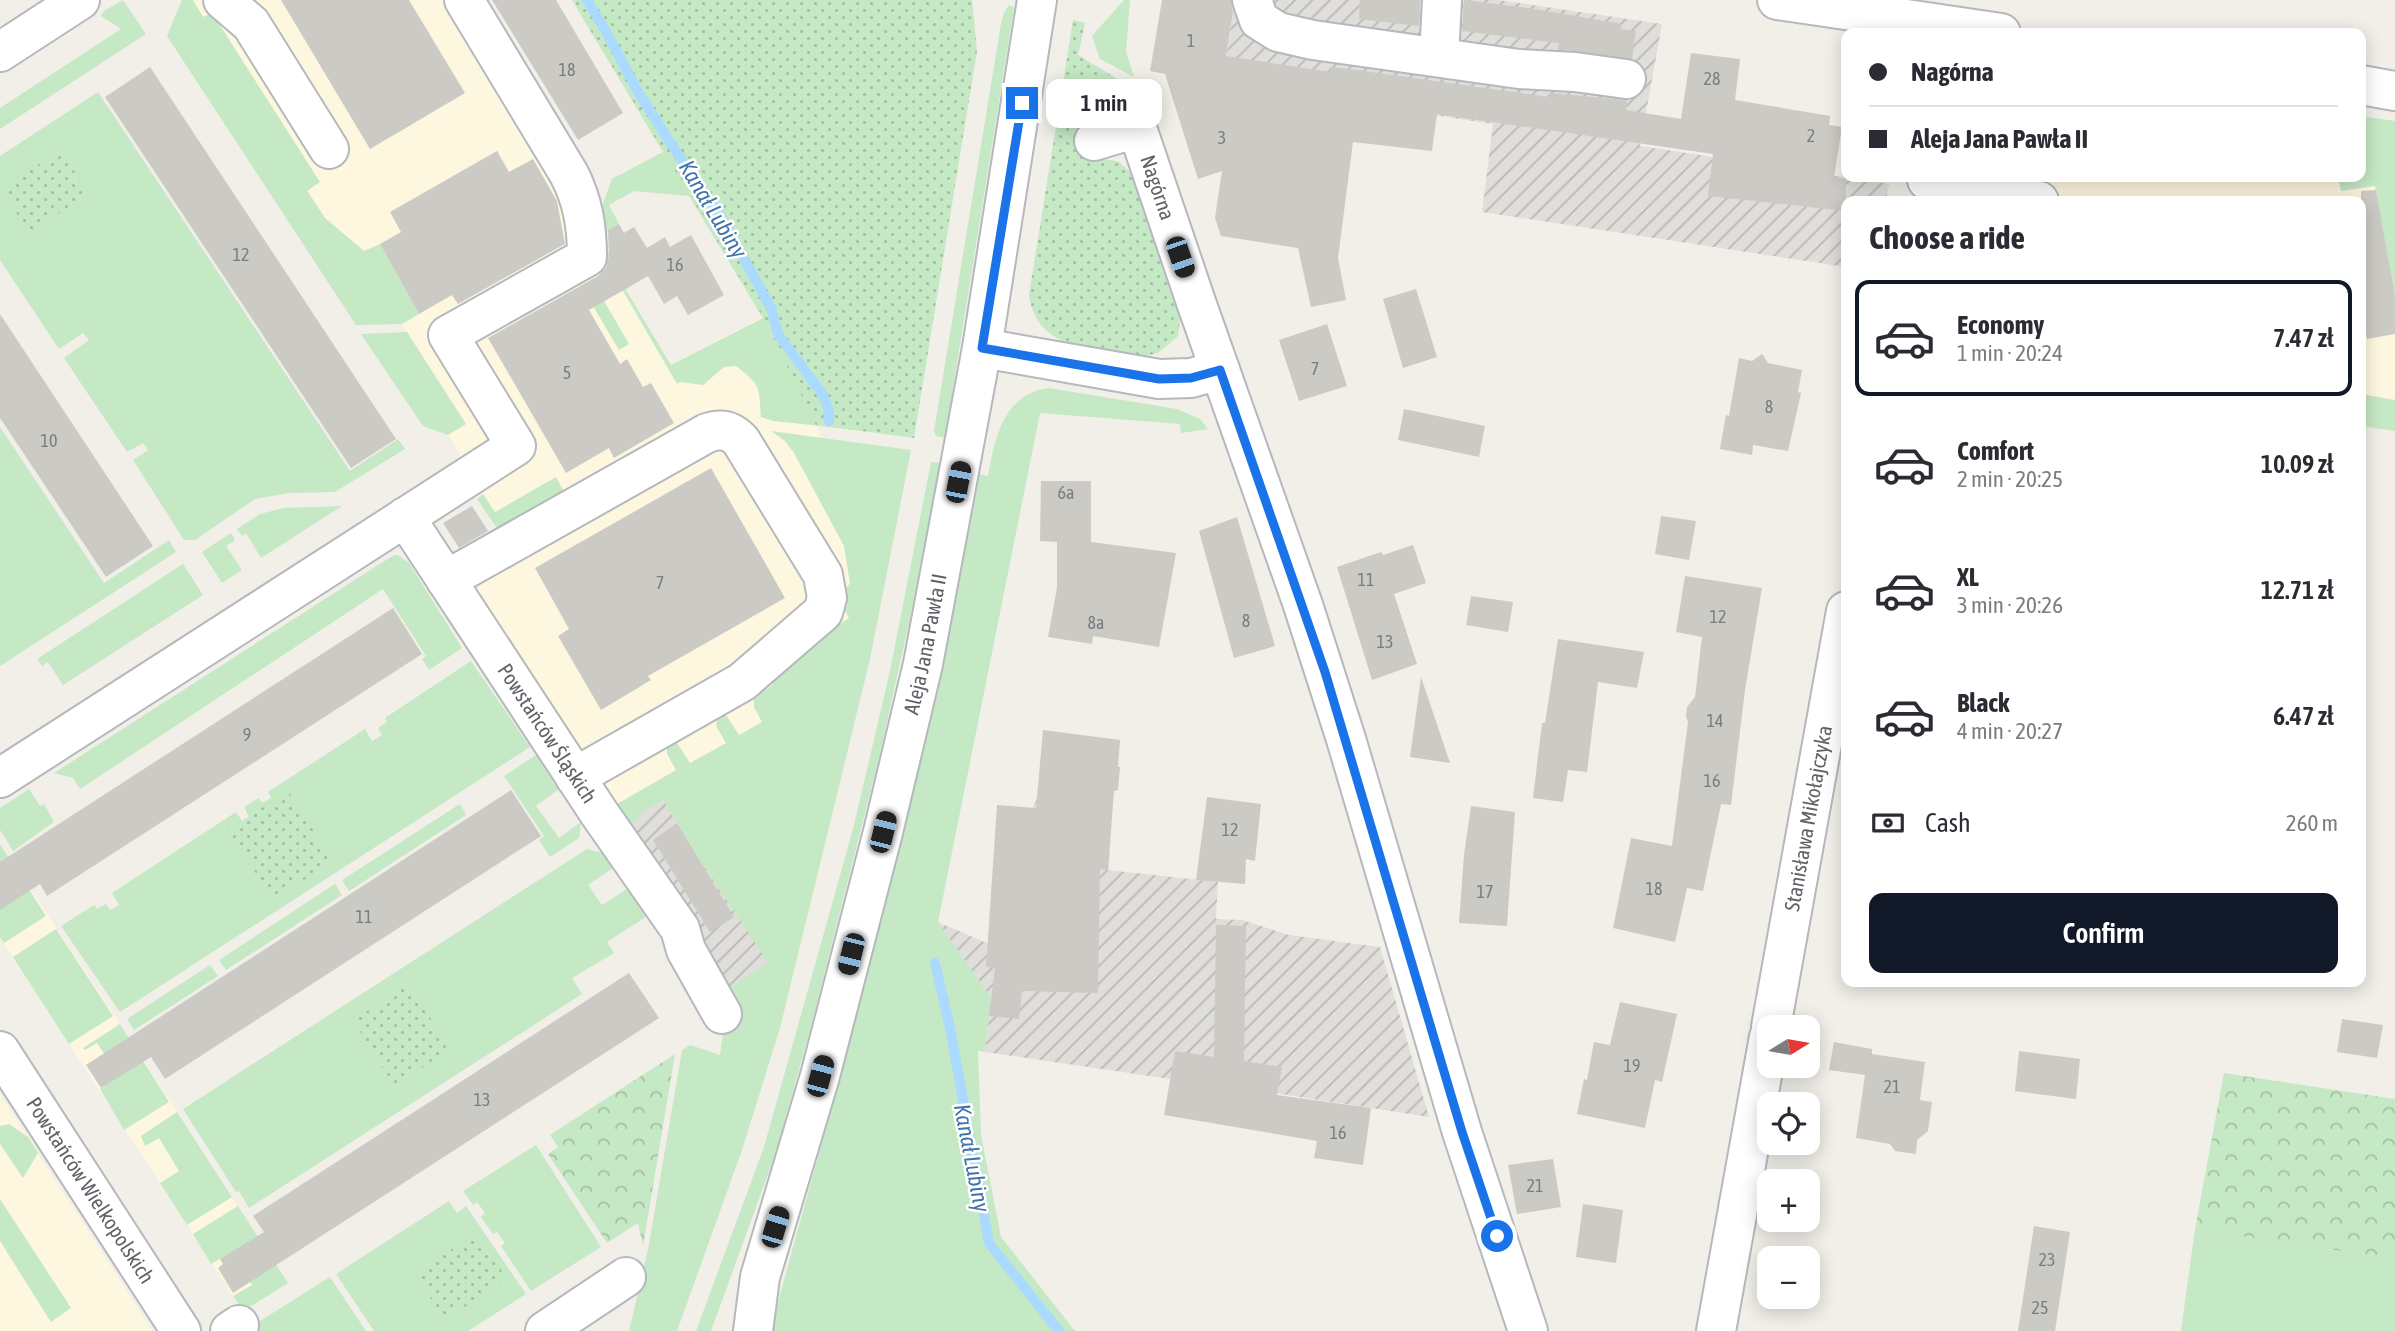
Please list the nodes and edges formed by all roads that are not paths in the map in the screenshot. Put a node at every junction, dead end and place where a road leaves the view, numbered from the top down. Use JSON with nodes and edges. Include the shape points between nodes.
{"nodes":[{"id":1,"x":80,"y":0,"type":"edge"},
{"id":2,"x":464,"y":0,"type":"edge"},
{"id":3,"x":1037,"y":0,"type":"edge"},
{"id":4,"x":1252,"y":0,"type":"edge"},
{"id":5,"x":1442,"y":0,"type":"edge"},
{"id":6,"x":1777,"y":0,"type":"edge"},
{"id":7,"x":227,"y":1,"type":"edge"},
{"id":8,"x":1960,"y":20,"type":"edge"},
{"id":9,"x":1985,"y":28,"type":"edge"},
{"id":10,"x":0,"y":52,"type":"edge"},
{"id":11,"x":1439,"y":57,"type":"junction"},
{"id":12,"x":1626,"y":79,"type":"dead end"},
{"id":13,"x":2366,"y":86,"type":"edge"},
{"id":14,"x":2395,"y":91,"type":"edge"},
{"id":15,"x":1094,"y":141,"type":"dead end"},
{"id":16,"x":329,"y":149,"type":"dead end"},
{"id":17,"x":1926,"y":186,"type":"edge"},
{"id":18,"x":2040,"y":193,"type":"edge"},
{"id":19,"x":982,"y":348,"type":"junction"},
{"id":20,"x":1220,"y":370,"type":"junction"},
{"id":21,"x":405,"y":517,"type":"junction"},
{"id":22,"x":446,"y":580,"type":"junction"},
{"id":23,"x":1841,"y":639,"type":"edge"},
{"id":24,"x":575,"y":777,"type":"junction"},
{"id":25,"x":0,"y":778,"type":"edge"},
{"id":26,"x":722,"y":1014,"type":"dead end"},
{"id":27,"x":1773,"y":1015,"type":"edge"},
{"id":28,"x":0,"y":1051,"type":"edge"},
{"id":29,"x":1762,"y":1078,"type":"edge"},
{"id":30,"x":11,"y":1094,"type":"edge"},
{"id":31,"x":626,"y":1277,"type":"dead end"},
{"id":32,"x":760,"y":1277,"type":"junction"},
{"id":33,"x":181,"y":1331,"type":"edge"},
{"id":34,"x":545,"y":1331,"type":"edge"},
{"id":35,"x":736,"y":1331,"type":"edge"},
{"id":36,"x":752,"y":1331,"type":"edge"},
{"id":37,"x":1528,"y":1331,"type":"edge"},
{"id":38,"x":1716,"y":1331,"type":"edge"}],
"edges":[{"from":1,"to":10,"type":"street"},
{"from":2,"to":21,"type":"street","via":[[577,189],[587,225],[587,257],[448,335],[516,446]]},
{"from":3,"to":19,"type":"street","name":"Aleja Jana Pawła II"},
{"from":4,"to":11,"type":"street","via":[[1259,20],[1278,32]]},
{"from":5,"to":11,"type":"street"},
{"from":6,"to":8,"type":"street"},
{"from":7,"to":16,"type":"street","via":[[251,24]]},
{"from":8,"to":9,"type":"street"},
{"from":11,"to":12,"type":"street"},
{"from":13,"to":14,"type":"street"},
{"from":15,"to":20,"type":"street","name":"Nagórna","via":[[1137,128]]},
{"from":17,"to":18,"type":"street"},
{"from":19,"to":20,"type":"street","via":[[1159,379],[1191,378]]},
{"from":19,"to":32,"type":"street","name":"Aleja Jana Pawła II","via":[[923,664],[820,1076]]},
{"from":20,"to":37,"type":"street","name":"Nagórna","via":[[1311,629],[1458,1119]]},
{"from":21,"to":22,"type":"street","name":"Powstańców Śląskich"},
{"from":21,"to":25,"type":"street"},
{"from":22,"to":24,"type":"street","name":"Powstańców Śląskich"},
{"from":22,"to":24,"type":"street","via":[[707,433],[731,432],[741,442],[822,575],[827,598],[823,612],[742,682]]},
{"from":23,"to":27,"type":"street","name":"Stanisława Mikołajczyka"},
{"from":24,"to":26,"type":"street","name":"Powstańców Śląskich","via":[[680,929],[686,950]]},
{"from":28,"to":30,"type":"street","name":"Powstańców Wielkopolskich"},
{"from":29,"to":38,"type":"street"},
{"from":30,"to":33,"type":"street","name":"Powstańców Wielkopolskich"},
{"from":31,"to":34,"type":"street"},
{"from":32,"to":35,"type":"street","name":"Aleja Jana Pawła II"},
{"from":32,"to":36,"type":"street","name":"Aleja Jana Pawła II"}]}
